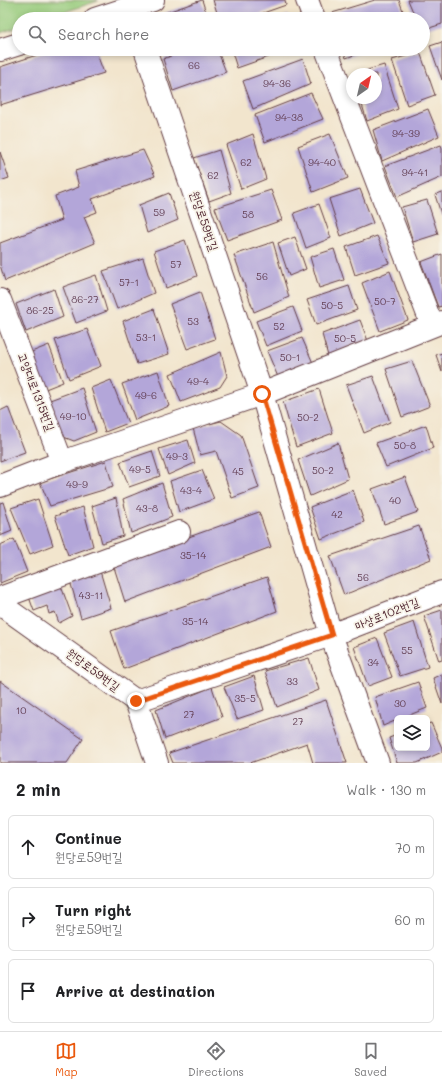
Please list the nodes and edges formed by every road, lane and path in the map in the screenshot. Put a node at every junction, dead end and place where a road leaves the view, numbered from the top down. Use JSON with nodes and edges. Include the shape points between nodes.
{"nodes":[{"id":1,"x":153,"y":0,"type":"edge"},
{"id":2,"x":307,"y":0,"type":"edge"},
{"id":3,"x":131,"y":9,"type":"edge"},
{"id":4,"x":120,"y":12,"type":"edge"},
{"id":5,"x":311,"y":12,"type":"edge"},
{"id":6,"x":12,"y":46,"type":"edge"},
{"id":7,"x":0,"y":50,"type":"edge"},
{"id":8,"x":147,"y":56,"type":"edge"},
{"id":9,"x":329,"y":56,"type":"edge"},
{"id":10,"x":0,"y":300,"type":"edge"},
{"id":11,"x":437,"y":324,"type":"edge"},
{"id":12,"x":262,"y":394,"type":"junction"},
{"id":13,"x":62,"y":462,"type":"junction"},
{"id":14,"x":0,"y":486,"type":"edge"},
{"id":15,"x":179,"y":532,"type":"dead end"},
{"id":16,"x":442,"y":592,"type":"edge"},
{"id":17,"x":0,"y":598,"type":"edge"},
{"id":18,"x":0,"y":604,"type":"edge"},
{"id":19,"x":332,"y":635,"type":"junction"},
{"id":20,"x":136,"y":701,"type":"junction"},
{"id":21,"x":157,"y":763,"type":"edge"},
{"id":22,"x":378,"y":763,"type":"edge"}],
"edges":[{"from":1,"to":3,"type":"street"},
{"from":2,"to":5,"type":"street"},
{"from":3,"to":4,"type":"street"},
{"from":6,"to":7,"type":"street"},
{"from":8,"to":12,"type":"street","name":"원당로59번길"},
{"from":9,"to":11,"type":"street"},
{"from":10,"to":13,"type":"street","name":"고양대로1315번길"},
{"from":11,"to":12,"type":"street"},
{"from":12,"to":13,"type":"street"},
{"from":12,"to":19,"type":"street","name":"원당로59번길"},
{"from":13,"to":14,"type":"street"},
{"from":15,"to":17,"type":"street"},
{"from":16,"to":19,"type":"street","name":"마상로102번길"},
{"from":18,"to":20,"type":"street","name":"원당로59번길"},
{"from":19,"to":20,"type":"street"},
{"from":19,"to":22,"type":"street","name":"원당로59번길"},
{"from":20,"to":21,"type":"street"}]}
